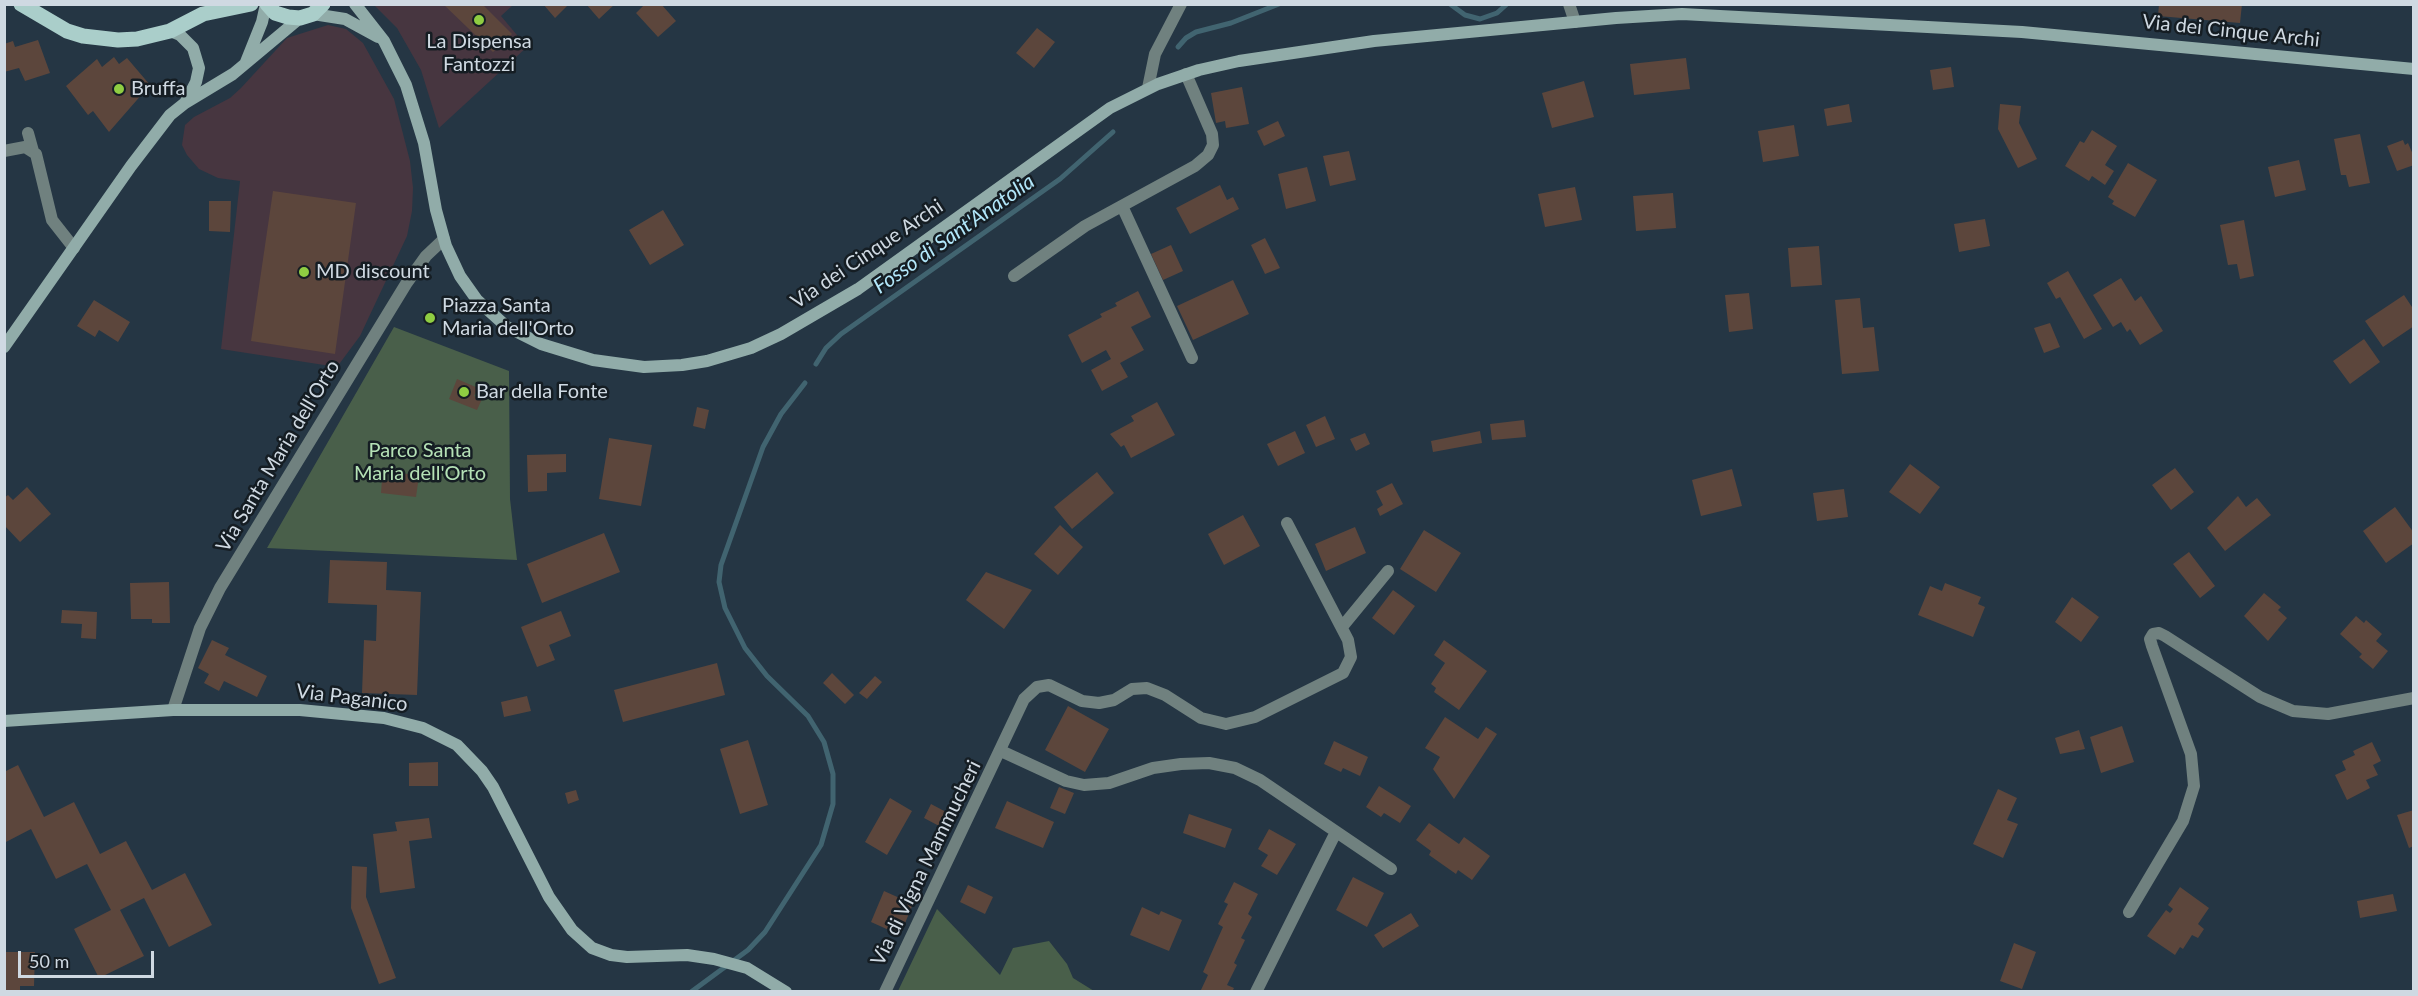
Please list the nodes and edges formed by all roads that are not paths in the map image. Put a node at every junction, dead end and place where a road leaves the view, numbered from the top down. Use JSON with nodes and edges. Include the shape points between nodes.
{"nodes":[{"id":1,"x":21,"y":4,"type":"edge"},
{"id":2,"x":217,"y":4,"type":"edge"},
{"id":3,"x":251,"y":4,"type":"edge"},
{"id":4,"x":266,"y":4,"type":"edge"},
{"id":5,"x":355,"y":4,"type":"edge"},
{"id":6,"x":1181,"y":4,"type":"edge"},
{"id":7,"x":1569,"y":4,"type":"edge"},
{"id":8,"x":312,"y":12,"type":"edge"},
{"id":9,"x":203,"y":14,"type":"junction"},
{"id":10,"x":1575,"y":22,"type":"junction"},
{"id":11,"x":171,"y":32,"type":"junction"},
{"id":12,"x":384,"y":41,"type":"junction"},
{"id":13,"x":246,"y":62,"type":"junction"},
{"id":14,"x":2414,"y":69,"type":"edge"},
{"id":15,"x":1186,"y":74,"type":"junction"},
{"id":16,"x":1148,"y":88,"type":"junction"},
{"id":17,"x":185,"y":103,"type":"junction"},
{"id":18,"x":28,"y":133,"type":"dead end"},
{"id":19,"x":4,"y":151,"type":"edge"},
{"id":20,"x":33,"y":151,"type":"junction"},
{"id":21,"x":1122,"y":206,"type":"junction"},
{"id":22,"x":444,"y":239,"type":"junction"},
{"id":23,"x":74,"y":248,"type":"junction"},
{"id":24,"x":1014,"y":276,"type":"dead end"},
{"id":25,"x":4,"y":347,"type":"edge"},
{"id":26,"x":1192,"y":358,"type":"dead end"},
{"id":27,"x":1287,"y":523,"type":"dead end"},
{"id":28,"x":1388,"y":571,"type":"dead end"},
{"id":29,"x":1342,"y":627,"type":"junction"},
{"id":30,"x":2414,"y":698,"type":"edge"},
{"id":31,"x":173,"y":710,"type":"junction"},
{"id":32,"x":4,"y":721,"type":"edge"},
{"id":33,"x":1001,"y":751,"type":"junction"},
{"id":34,"x":1336,"y":832,"type":"junction"},
{"id":35,"x":1391,"y":869,"type":"dead end"},
{"id":36,"x":2129,"y":912,"type":"dead end"},
{"id":37,"x":786,"y":992,"type":"edge"},
{"id":38,"x":885,"y":992,"type":"edge"},
{"id":39,"x":1256,"y":992,"type":"edge"}],
"edges":[{"from":1,"to":11,"type":"main road","via":[[67,31],[99,39],[137,39]]},
{"from":2,"to":9,"type":"main road"},
{"from":3,"to":9,"type":"main road"},
{"from":4,"to":8,"type":"main road","via":[[275,13],[288,17]]},
{"from":4,"to":13,"type":"main road"},
{"from":5,"to":12,"type":"main road","name":"Via dei Cinque Archi"},
{"from":6,"to":16,"type":"street","via":[[1155,54]]},
{"from":7,"to":10,"type":"street"},
{"from":8,"to":12,"type":"main road","via":[[345,19]]},
{"from":8,"to":13,"type":"main road"},
{"from":9,"to":11,"type":"main road"},
{"from":10,"to":14,"type":"main road","name":"Via dei Cinque Archi","via":[[1690,14],[2012,31]]},
{"from":10,"to":15,"type":"main road","name":"Via dei Cinque Archi","via":[[1344,45],[1239,61]]},
{"from":11,"to":17,"type":"main road","via":[[193,48],[200,68]]},
{"from":12,"to":22,"type":"main road","name":"Via dei Cinque Archi","via":[[417,116]]},
{"from":13,"to":17,"type":"main road"},
{"from":15,"to":16,"type":"main road","name":"Via dei Cinque Archi"},
{"from":15,"to":21,"type":"street","via":[[1210,126],[1211,151],[1195,166]]},
{"from":16,"to":22,"type":"main road","name":"Via dei Cinque Archi","via":[[1092,120],[830,307],[761,343],[707,361],[670,367],[632,366],[578,356],[532,340],[500,322],[477,300],[455,267]]},
{"from":17,"to":23,"type":"main road","via":[[154,135]]},
{"from":18,"to":20,"type":"street"},
{"from":19,"to":20,"type":"street","via":[[25,147]]},
{"from":20,"to":23,"type":"street","via":[[40,165],[52,220]]},
{"from":21,"to":24,"type":"street","via":[[1074,233]]},
{"from":21,"to":26,"type":"street"},
{"from":22,"to":31,"type":"street","name":"Via Santa Maria dell'Orto","via":[[406,284],[220,588],[196,639]]},
{"from":23,"to":25,"type":"main road"},
{"from":27,"to":29,"type":"street","name":"Via di Vigna Mammucheri"},
{"from":28,"to":29,"type":"street"},
{"from":29,"to":33,"type":"street","name":"Via di Vigna Mammucheri","via":[[1351,651],[1350,663],[1343,673],[1246,720],[1211,722],[1147,687],[1132,689],[1099,704],[1043,685],[1027,696]]},
{"from":30,"to":36,"type":"street","via":[[2328,714],[2293,711],[2260,697],[2165,636],[2153,634],[2152,646],[2191,753],[2194,786],[2186,815]]},
{"from":31,"to":32,"type":"main road","name":"Via Paganico"},
{"from":31,"to":37,"type":"main road","name":"Via Paganico","via":[[329,712],[394,720],[440,735],[464,752],[487,778],[549,897],[582,941],[598,951],[619,956],[695,955],[740,966]]},
{"from":33,"to":34,"type":"street","name":"Via di Vigna Mammucheri","via":[[1066,781],[1084,785],[1108,783],[1174,765],[1227,766],[1260,780]]},
{"from":33,"to":38,"type":"street","name":"Via di Vigna Mammucheri"},
{"from":34,"to":35,"type":"street","name":"Via di Vigna Mammucheri"},
{"from":34,"to":39,"type":"street"}]}
